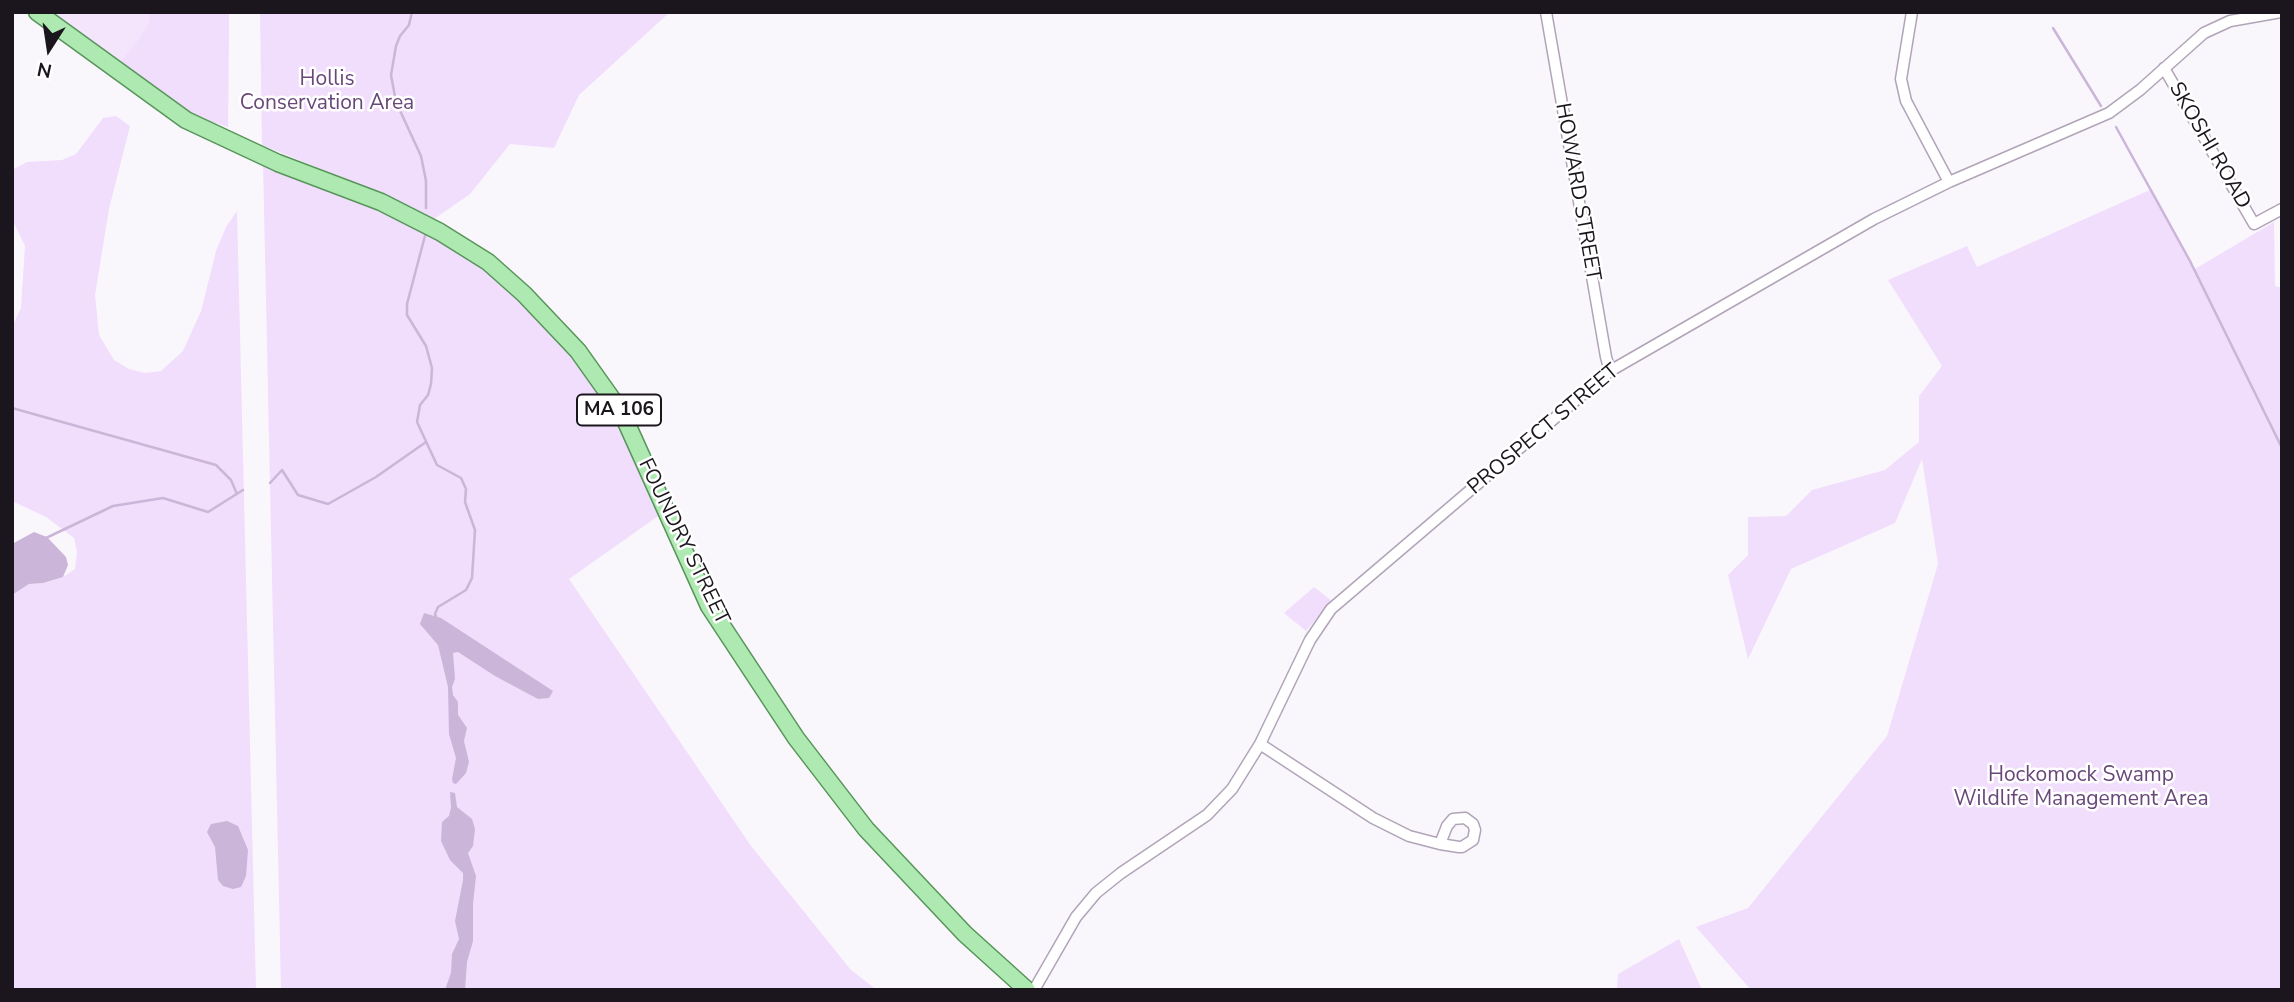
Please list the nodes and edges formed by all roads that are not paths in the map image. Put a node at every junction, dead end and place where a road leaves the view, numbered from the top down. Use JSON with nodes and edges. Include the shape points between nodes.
{"nodes":[{"id":1,"x":37,"y":12,"type":"edge"},
{"id":2,"x":1546,"y":12,"type":"edge"},
{"id":3,"x":1912,"y":12,"type":"edge"},
{"id":4,"x":2281,"y":12,"type":"edge"},
{"id":5,"x":2164,"y":68,"type":"junction"},
{"id":6,"x":1949,"y":182,"type":"junction"},
{"id":7,"x":2282,"y":209,"type":"edge"},
{"id":8,"x":1610,"y":371,"type":"junction"},
{"id":9,"x":1261,"y":744,"type":"junction"},
{"id":10,"x":1440,"y":844,"type":"dead end"},
{"id":11,"x":1027,"y":990,"type":"edge"},
{"id":12,"x":1034,"y":990,"type":"edge"}],
"edges":[{"from":1,"to":11,"type":"main road","name":"FOUNDRY STREET","number":"MA 106","via":[[186,120],[278,163],[381,202],[440,232],[488,262],[524,294],[578,351],[622,413],[709,606],[796,738],[866,829],[965,934]]},
{"from":2,"to":8,"type":"street","name":"HOWARD STREET"},
{"from":3,"to":6,"type":"street","via":[[1901,79],[1906,102]]},
{"from":4,"to":5,"type":"street","name":"PROSPECT STREET","via":[[2230,21],[2204,33]]},
{"from":5,"to":6,"type":"street","name":"PROSPECT STREET","via":[[2109,113]]},
{"from":5,"to":7,"type":"street","name":"SKOSHI ROAD","via":[[2254,224]]},
{"from":6,"to":8,"type":"street","name":"PROSPECT STREET","via":[[1874,219]]},
{"from":8,"to":9,"type":"street","name":"PROSPECT STREET","via":[[1331,609],[1310,640]]},
{"from":9,"to":10,"type":"street","via":[[1392,828]]},
{"from":9,"to":12,"type":"street","name":"PROSPECT STREET","via":[[1213,810],[1090,900]]}]}
